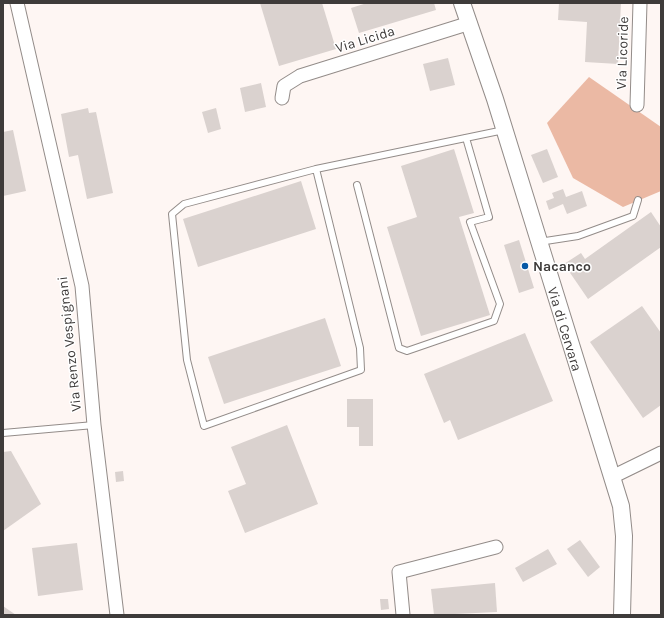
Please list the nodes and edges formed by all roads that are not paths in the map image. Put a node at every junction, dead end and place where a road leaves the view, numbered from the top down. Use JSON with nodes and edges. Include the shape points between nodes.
{"nodes":[{"id":1,"x":17,"y":3,"type":"edge"},
{"id":2,"x":462,"y":3,"type":"edge"},
{"id":3,"x":640,"y":3,"type":"edge"},
{"id":4,"x":470,"y":23,"type":"junction"},
{"id":5,"x":282,"y":98,"type":"dead end"},
{"id":6,"x":637,"y":105,"type":"dead end"},
{"id":7,"x":504,"y":130,"type":"junction"},
{"id":8,"x":466,"y":138,"type":"junction"},
{"id":9,"x":316,"y":169,"type":"junction"},
{"id":10,"x":357,"y":185,"type":"dead end"},
{"id":11,"x":638,"y":200,"type":"dead end"},
{"id":12,"x":538,"y":242,"type":"junction"},
{"id":13,"x":94,"y":425,"type":"junction"},
{"id":14,"x":3,"y":433,"type":"edge"},
{"id":15,"x":661,"y":453,"type":"edge"},
{"id":16,"x":612,"y":476,"type":"junction"},
{"id":17,"x":496,"y":547,"type":"dead end"},
{"id":18,"x":117,"y":615,"type":"edge"},
{"id":19,"x":403,"y":615,"type":"edge"},
{"id":20,"x":622,"y":615,"type":"edge"}],
"edges":[{"from":1,"to":13,"type":"street","name":"Via Renzo Vespignani","via":[[82,286]]},
{"from":2,"to":4,"type":"street","name":"Via di Cervara"},
{"from":3,"to":6,"type":"street","name":"Via Licoride"},
{"from":4,"to":5,"type":"street","name":"Via Licida","via":[[300,76],[284,86]]},
{"from":4,"to":7,"type":"street","name":"Via di Cervara"},
{"from":7,"to":8,"type":"lane"},
{"from":7,"to":12,"type":"street","name":"Via di Cervara"},
{"from":8,"to":9,"type":"lane"},
{"from":8,"to":10,"type":"lane","via":[[489,217],[470,222],[500,304],[494,321],[407,351],[399,348]]},
{"from":9,"to":9,"type":"lane","via":[[184,204],[172,214],[187,360],[204,426],[361,370],[360,348]]},
{"from":11,"to":12,"type":"lane","via":[[633,216],[578,236]]},
{"from":12,"to":16,"type":"street","name":"Via di Cervara"},
{"from":13,"to":14,"type":"lane"},
{"from":13,"to":18,"type":"street","name":"Via Renzo Vespignani"},
{"from":15,"to":16,"type":"street"},
{"from":16,"to":20,"type":"street","name":"Via di Cervara","via":[[621,506],[624,536]]},
{"from":17,"to":19,"type":"street","via":[[399,572]]}]}
